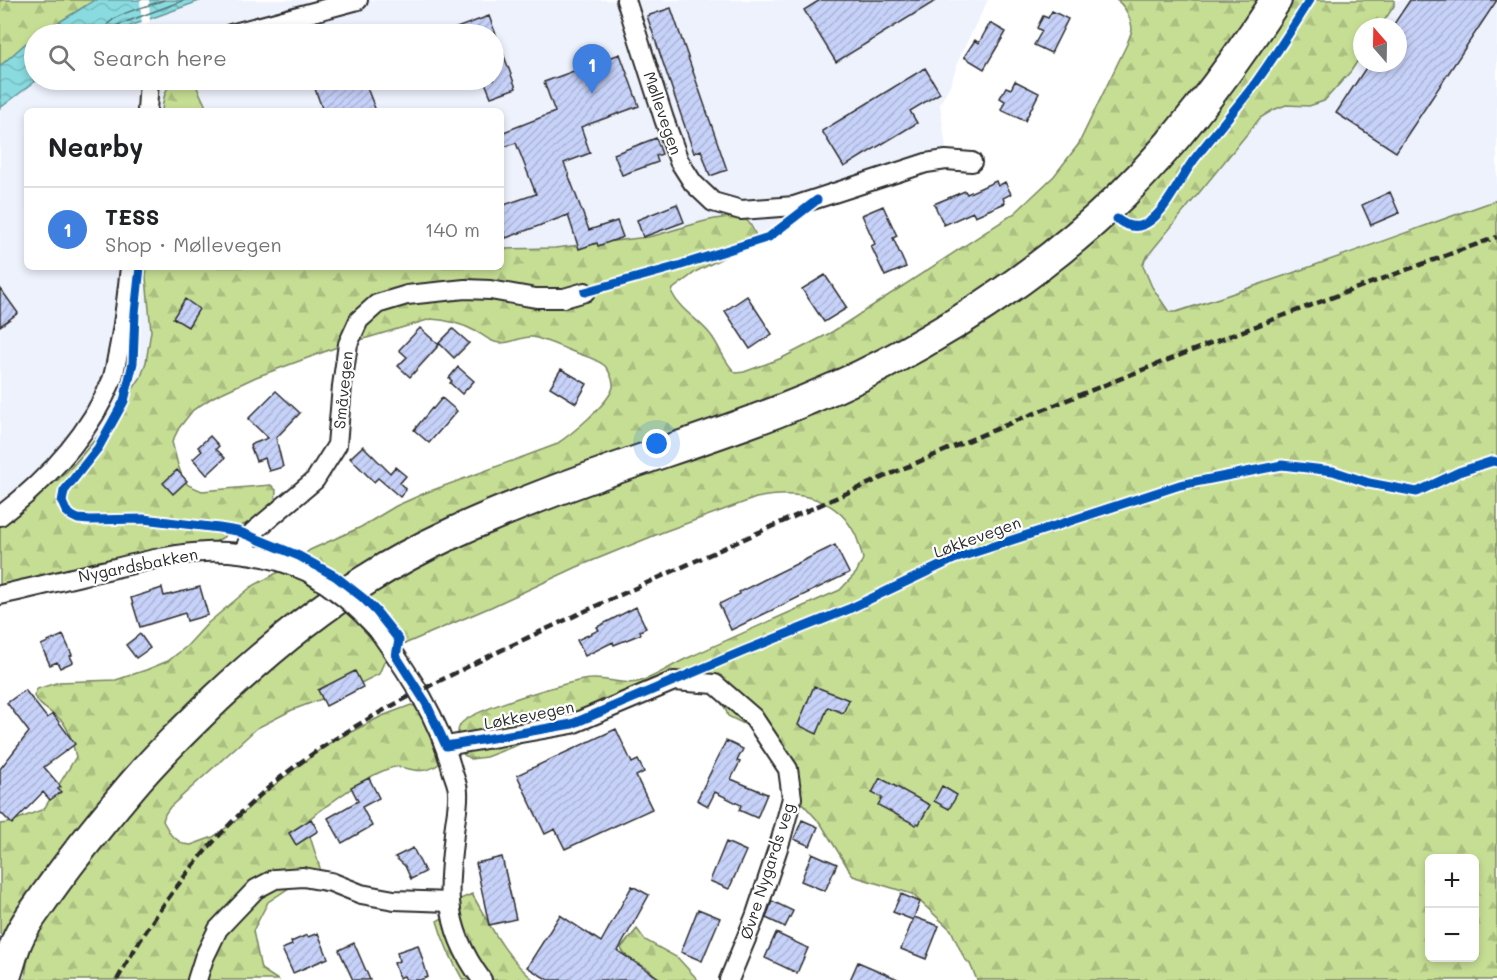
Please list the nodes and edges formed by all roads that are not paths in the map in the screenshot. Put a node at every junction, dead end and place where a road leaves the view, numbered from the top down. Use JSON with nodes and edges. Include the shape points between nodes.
{"nodes":[{"id":1,"x":358,"y":0,"type":"edge"},
{"id":2,"x":626,"y":0,"type":"edge"},
{"id":3,"x":1276,"y":0,"type":"edge"},
{"id":4,"x":268,"y":24,"type":"edge"},
{"id":5,"x":148,"y":90,"type":"edge"},
{"id":6,"x":147,"y":108,"type":"edge"},
{"id":7,"x":972,"y":162,"type":"dead end"},
{"id":8,"x":130,"y":270,"type":"edge"},
{"id":9,"x":585,"y":292,"type":"dead end"},
{"id":10,"x":0,"y":516,"type":"edge"},
{"id":11,"x":244,"y":552,"type":"junction"},
{"id":12,"x":0,"y":595,"type":"edge"},
{"id":13,"x":674,"y":681,"type":"joint"},
{"id":14,"x":446,"y":746,"type":"junction"},
{"id":15,"x":450,"y":902,"type":"junction"},
{"id":16,"x":9,"y":945,"type":"edge"},
{"id":17,"x":4,"y":980,"type":"edge"},
{"id":18,"x":197,"y":980,"type":"edge"},
{"id":19,"x":482,"y":980,"type":"edge"},
{"id":20,"x":729,"y":980,"type":"edge"}],
"edges":[{"from":1,"to":4,"type":"street"},
{"from":2,"to":7,"type":"street","name":"Møllevegen","via":[[679,161],[693,183],[713,202],[741,210],[794,206],[927,163]]},
{"from":3,"to":16,"type":"highway","via":[[1211,92],[1137,180],[1060,250],[968,316],[882,366],[800,404],[582,480],[470,525],[364,580],[313,617],[258,661],[157,757],[75,855]]},
{"from":5,"to":6,"type":"street"},
{"from":8,"to":10,"type":"street","via":[[113,378],[65,456]]},
{"from":9,"to":11,"type":"street","name":"Småvegen","via":[[564,298],[536,298],[465,289],[407,295],[377,304],[359,320],[348,344],[337,445],[315,480],[253,532]]},
{"from":11,"to":12,"type":"street","name":"Nygardsbakken","via":[[165,556]]},
{"from":11,"to":14,"type":"street","name":"Nygardsbakken","bridge":true,"via":[[308,572],[361,612],[378,630],[426,703]]},
{"from":13,"to":14,"type":"street","name":"Løkkevegen","via":[[572,724]]},
{"from":13,"to":20,"type":"street","name":"Øvre Nygards veg","via":[[715,684],[753,717],[788,769],[792,798],[781,839]]},
{"from":14,"to":15,"type":"street","name":"Nygardsbakken","via":[[458,792]]},
{"from":15,"to":18,"type":"street","via":[[394,900],[303,877],[275,879],[256,889],[218,929]]},
{"from":15,"to":19,"type":"street","name":"Nygardsbakken","via":[[460,941]]},
{"from":16,"to":17,"type":"highway"}]}
